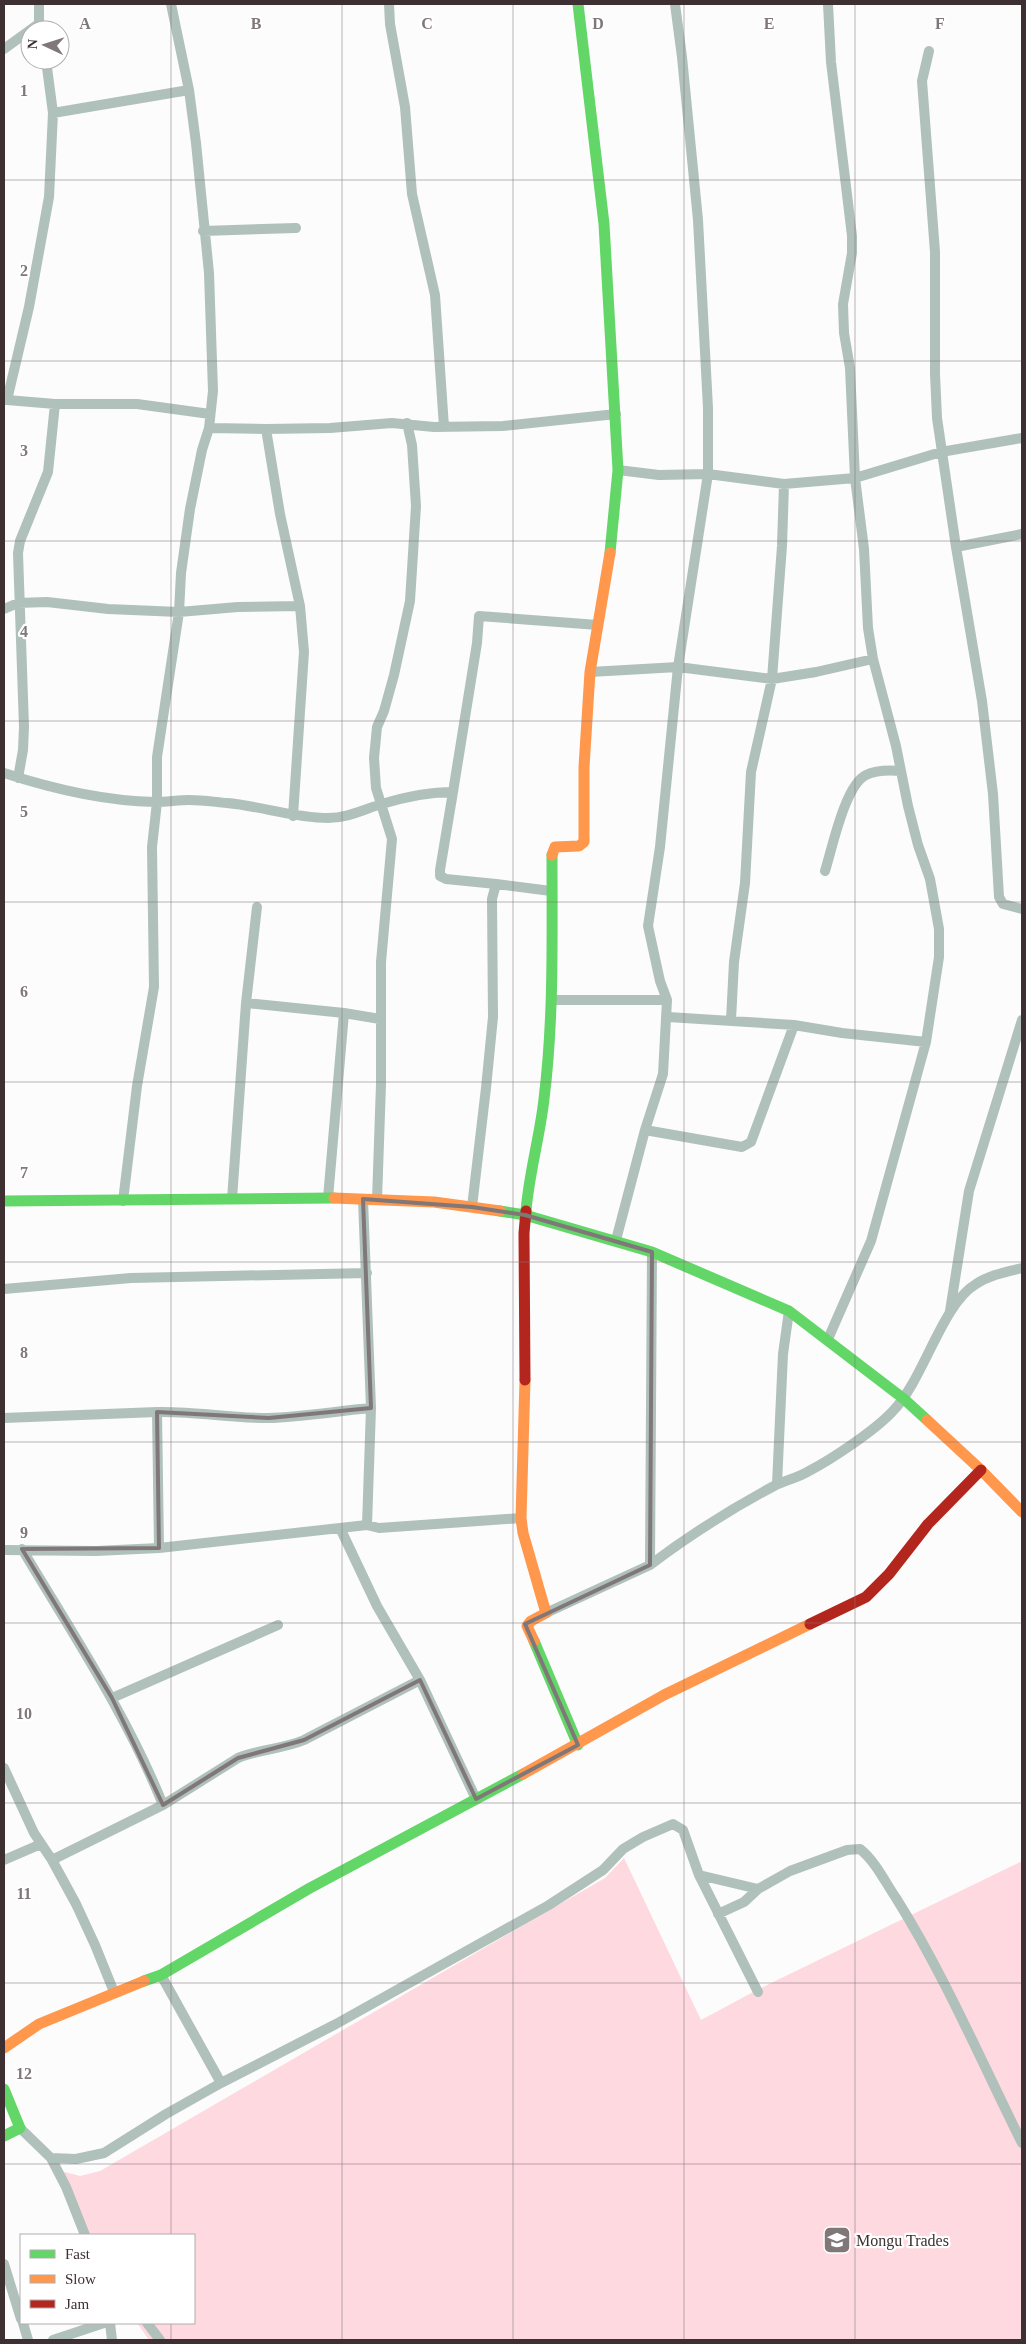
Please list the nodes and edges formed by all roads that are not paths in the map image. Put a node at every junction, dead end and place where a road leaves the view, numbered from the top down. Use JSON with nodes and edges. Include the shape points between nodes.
{"nodes":[{"id":1,"x":39,"y":4,"type":"edge"},
{"id":2,"x":171,"y":4,"type":"edge"},
{"id":3,"x":389,"y":4,"type":"edge"},
{"id":4,"x":578,"y":4,"type":"edge"},
{"id":5,"x":675,"y":4,"type":"edge"},
{"id":6,"x":828,"y":4,"type":"edge"},
{"id":7,"x":38,"y":20,"type":"edge"},
{"id":8,"x":20,"y":39,"type":"edge"},
{"id":9,"x":4,"y":49,"type":"edge"},
{"id":10,"x":929,"y":51,"type":"dead end"},
{"id":11,"x":47,"y":70,"type":"edge"},
{"id":12,"x":189,"y":90,"type":"junction"},
{"id":13,"x":52,"y":113,"type":"junction"},
{"id":14,"x":296,"y":228,"type":"dead end"},
{"id":15,"x":203,"y":231,"type":"junction"},
{"id":16,"x":5,"y":400,"type":"edge"},
{"id":17,"x":55,"y":404,"type":"junction"},
{"id":18,"x":210,"y":414,"type":"junction"},
{"id":19,"x":616,"y":414,"type":"junction"},
{"id":20,"x":407,"y":423,"type":"junction"},
{"id":21,"x":444,"y":427,"type":"junction"},
{"id":22,"x":209,"y":428,"type":"junction"},
{"id":23,"x":266,"y":429,"type":"junction"},
{"id":24,"x":1022,"y":438,"type":"edge"},
{"id":25,"x":941,"y":452,"type":"junction"},
{"id":26,"x":618,"y":470,"type":"junction"},
{"id":27,"x":708,"y":474,"type":"junction"},
{"id":28,"x":855,"y":478,"type":"junction"},
{"id":29,"x":784,"y":484,"type":"junction"},
{"id":30,"x":1022,"y":534,"type":"edge"},
{"id":31,"x":956,"y":547,"type":"junction"},
{"id":32,"x":18,"y":603,"type":"junction"},
{"id":33,"x":300,"y":606,"type":"junction"},
{"id":34,"x":4,"y":608,"type":"edge"},
{"id":35,"x":179,"y":612,"type":"junction"},
{"id":36,"x":598,"y":625,"type":"junction"},
{"id":37,"x":873,"y":659,"type":"junction"},
{"id":38,"x":678,"y":667,"type":"junction"},
{"id":39,"x":590,"y":672,"type":"junction"},
{"id":40,"x":772,"y":679,"type":"junction"},
{"id":41,"x":900,"y":771,"type":"junction"},
{"id":42,"x":4,"y":773,"type":"edge"},
{"id":43,"x":18,"y":778,"type":"junction"},
{"id":44,"x":453,"y":792,"type":"junction"},
{"id":45,"x":157,"y":802,"type":"junction"},
{"id":46,"x":381,"y":804,"type":"junction"},
{"id":47,"x":293,"y":816,"type":"junction"},
{"id":48,"x":824,"y":871,"type":"dead end"},
{"id":49,"x":496,"y":884,"type":"junction"},
{"id":50,"x":551,"y":891,"type":"junction"},
{"id":51,"x":257,"y":906,"type":"dead end"},
{"id":52,"x":1022,"y":909,"type":"edge"},
{"id":53,"x":552,"y":1000,"type":"junction"},
{"id":54,"x":667,"y":1000,"type":"junction"},
{"id":55,"x":246,"y":1003,"type":"junction"},
{"id":56,"x":344,"y":1013,"type":"junction"},
{"id":57,"x":668,"y":1017,"type":"junction"},
{"id":58,"x":380,"y":1019,"type":"junction"},
{"id":59,"x":731,"y":1020,"type":"junction"},
{"id":60,"x":1022,"y":1020,"type":"edge"},
{"id":61,"x":794,"y":1025,"type":"junction"},
{"id":62,"x":926,"y":1042,"type":"junction"},
{"id":63,"x":645,"y":1130,"type":"junction"},
{"id":64,"x":328,"y":1198,"type":"junction"},
{"id":65,"x":232,"y":1199,"type":"junction"},
{"id":66,"x":363,"y":1199,"type":"junction"},
{"id":67,"x":123,"y":1200,"type":"junction"},
{"id":68,"x":377,"y":1200,"type":"junction"},
{"id":69,"x":4,"y":1201,"type":"edge"},
{"id":70,"x":472,"y":1207,"type":"junction"},
{"id":71,"x":525,"y":1215,"type":"junction"},
{"id":72,"x":616,"y":1240,"type":"junction"},
{"id":73,"x":652,"y":1252,"type":"junction"},
{"id":74,"x":1022,"y":1268,"type":"edge"},
{"id":75,"x":367,"y":1273,"type":"junction"},
{"id":76,"x":4,"y":1289,"type":"edge"},
{"id":77,"x":788,"y":1311,"type":"junction"},
{"id":78,"x":949,"y":1314,"type":"junction"},
{"id":79,"x":828,"y":1339,"type":"junction"},
{"id":80,"x":904,"y":1399,"type":"junction"},
{"id":81,"x":371,"y":1408,"type":"junction"},
{"id":82,"x":157,"y":1412,"type":"junction"},
{"id":83,"x":4,"y":1418,"type":"edge"},
{"id":84,"x":981,"y":1470,"type":"junction"},
{"id":85,"x":777,"y":1484,"type":"junction"},
{"id":86,"x":1022,"y":1512,"type":"edge"},
{"id":87,"x":521,"y":1518,"type":"junction"},
{"id":88,"x":367,"y":1525,"type":"junction"},
{"id":89,"x":341,"y":1530,"type":"junction"},
{"id":90,"x":159,"y":1548,"type":"junction"},
{"id":91,"x":22,"y":1549,"type":"junction"},
{"id":92,"x":4,"y":1550,"type":"edge"},
{"id":93,"x":650,"y":1565,"type":"junction"},
{"id":94,"x":546,"y":1613,"type":"junction"},
{"id":95,"x":278,"y":1626,"type":"dead end"},
{"id":96,"x":420,"y":1680,"type":"junction"},
{"id":97,"x":112,"y":1698,"type":"junction"},
{"id":98,"x":578,"y":1745,"type":"junction"},
{"id":99,"x":4,"y":1768,"type":"edge"},
{"id":100,"x":476,"y":1799,"type":"junction"},
{"id":101,"x":163,"y":1805,"type":"junction"},
{"id":102,"x":41,"y":1844,"type":"junction"},
{"id":103,"x":4,"y":1860,"type":"edge"},
{"id":104,"x":52,"y":1860,"type":"junction"},
{"id":105,"x":699,"y":1875,"type":"junction"},
{"id":106,"x":758,"y":1889,"type":"junction"},
{"id":107,"x":718,"y":1914,"type":"junction"},
{"id":108,"x":161,"y":1975,"type":"junction"},
{"id":109,"x":114,"y":1992,"type":"junction"},
{"id":110,"x":758,"y":1992,"type":"dead end"},
{"id":111,"x":4,"y":2048,"type":"edge"},
{"id":112,"x":221,"y":2083,"type":"junction"},
{"id":113,"x":4,"y":2089,"type":"edge"},
{"id":114,"x":20,"y":2128,"type":"junction"},
{"id":115,"x":4,"y":2136,"type":"edge"},
{"id":116,"x":1022,"y":2143,"type":"edge"},
{"id":117,"x":51,"y":2158,"type":"junction"},
{"id":118,"x":85,"y":2234,"type":"edge"},
{"id":119,"x":4,"y":2264,"type":"edge"},
{"id":120,"x":20,"y":2315,"type":"edge"},
{"id":121,"x":23,"y":2324,"type":"edge"},
{"id":122,"x":101,"y":2324,"type":"edge"},
{"id":123,"x":110,"y":2324,"type":"edge"},
{"id":124,"x":148,"y":2324,"type":"edge"},
{"id":125,"x":28,"y":2340,"type":"edge"},
{"id":126,"x":53,"y":2340,"type":"edge"},
{"id":127,"x":112,"y":2340,"type":"edge"},
{"id":128,"x":160,"y":2340,"type":"edge"}],
"edges":[{"from":1,"to":7,"type":"street"},
{"from":2,"to":12,"type":"street"},
{"from":3,"to":21,"type":"street","via":[[405,107],[412,194],[436,295]]},
{"from":4,"to":19,"type":"main road","via":[[604,224]]},
{"from":5,"to":27,"type":"street","via":[[703,294]]},
{"from":6,"to":28,"type":"street","via":[[831,62],[852,236],[842,304],[850,368]]},
{"from":8,"to":9,"type":"street"},
{"from":10,"to":25,"type":"street","via":[[922,81],[936,252],[934,374]]},
{"from":11,"to":13,"type":"street"},
{"from":12,"to":13,"type":"street"},
{"from":12,"to":15,"type":"street"},
{"from":13,"to":16,"type":"street","via":[[50,198],[29,307]]},
{"from":14,"to":15,"type":"street"},
{"from":15,"to":18,"type":"street","via":[[211,316],[213,391]]},
{"from":16,"to":17,"type":"street"},
{"from":17,"to":18,"type":"street","via":[[137,404]]},
{"from":17,"to":32,"type":"street","via":[[48,472],[18,546]]},
{"from":18,"to":22,"type":"street"},
{"from":19,"to":21,"type":"street","via":[[503,426]]},
{"from":19,"to":26,"type":"main road"},
{"from":20,"to":21,"type":"street"},
{"from":20,"to":23,"type":"street"},
{"from":20,"to":46,"type":"street","via":[[412,445],[416,506],[414,556],[410,601],[376,737],[376,788]]},
{"from":22,"to":23,"type":"street"},
{"from":22,"to":35,"type":"street","via":[[190,509]]},
{"from":23,"to":33,"type":"street","via":[[278,507]]},
{"from":24,"to":25,"type":"street"},
{"from":25,"to":28,"type":"street"},
{"from":25,"to":31,"type":"street"},
{"from":26,"to":27,"type":"street","via":[[659,475]]},
{"from":26,"to":36,"type":"main road","via":[[608,570]]},
{"from":27,"to":29,"type":"street"},
{"from":27,"to":38,"type":"street"},
{"from":28,"to":29,"type":"street"},
{"from":28,"to":37,"type":"street"},
{"from":29,"to":40,"type":"street"},
{"from":30,"to":31,"type":"street"},
{"from":31,"to":52,"type":"street","via":[[982,701],[993,794],[999,897],[1002,904]]},
{"from":32,"to":34,"type":"street"},
{"from":32,"to":35,"type":"street","via":[[47,602]]},
{"from":32,"to":43,"type":"street","via":[[24,727]]},
{"from":33,"to":35,"type":"street","via":[[238,606]]},
{"from":33,"to":47,"type":"street","via":[[304,652]]},
{"from":35,"to":45,"type":"street","via":[[157,757]]},
{"from":36,"to":39,"type":"main road"},
{"from":36,"to":44,"type":"street","via":[[479,616]]},
{"from":37,"to":40,"type":"street"},
{"from":37,"to":41,"type":"street"},
{"from":38,"to":39,"type":"street"},
{"from":38,"to":40,"type":"street"},
{"from":38,"to":54,"type":"street","via":[[660,847],[648,926]]},
{"from":39,"to":50,"type":"main road","via":[[584,767],[584,842],[579,846],[552,849]]},
{"from":40,"to":59,"type":"street","via":[[752,772]]},
{"from":41,"to":48,"type":"street","via":[[864,775],[854,787]]},
{"from":41,"to":62,"type":"street","via":[[918,846],[930,879],[939,929],[939,957]]},
{"from":42,"to":43,"type":"street"},
{"from":43,"to":45,"type":"street","via":[[87,796]]},
{"from":44,"to":46,"type":"street","via":[[437,792]]},
{"from":44,"to":49,"type":"street","via":[[440,876]]},
{"from":45,"to":47,"type":"street","via":[[231,803]]},
{"from":45,"to":67,"type":"street","via":[[152,847],[154,987],[137,1086]]},
{"from":46,"to":47,"type":"street","via":[[344,816]]},
{"from":46,"to":58,"type":"street","via":[[392,839],[381,962]]},
{"from":49,"to":50,"type":"street"},
{"from":49,"to":70,"type":"street","via":[[492,899],[493,1017]]},
{"from":50,"to":53,"type":"main road"},
{"from":51,"to":55,"type":"street"},
{"from":53,"to":54,"type":"street"},
{"from":53,"to":71,"type":"main road","via":[[544,1100]]},
{"from":54,"to":57,"type":"street"},
{"from":55,"to":56,"type":"street"},
{"from":55,"to":65,"type":"street"},
{"from":56,"to":58,"type":"street"},
{"from":56,"to":64,"type":"street"},
{"from":57,"to":59,"type":"street"},
{"from":57,"to":63,"type":"street","via":[[662,1074]]},
{"from":58,"to":68,"type":"street"},
{"from":59,"to":61,"type":"street"},
{"from":60,"to":78,"type":"street","via":[[969,1191]]},
{"from":61,"to":62,"type":"street"},
{"from":61,"to":63,"type":"street","via":[[751,1142],[746,1146]]},
{"from":62,"to":79,"type":"street","via":[[872,1240]]},
{"from":63,"to":72,"type":"street"},
{"from":64,"to":65,"type":"main road"},
{"from":64,"to":66,"type":"main road"},
{"from":65,"to":67,"type":"main road"},
{"from":66,"to":68,"type":"main road"},
{"from":66,"to":75,"type":"street"},
{"from":67,"to":69,"type":"main road"},
{"from":68,"to":70,"type":"main road"},
{"from":70,"to":71,"type":"main road"},
{"from":71,"to":72,"type":"main road"},
{"from":71,"to":87,"type":"main road","via":[[526,1330]]},
{"from":72,"to":73,"type":"main road"},
{"from":73,"to":77,"type":"main road"},
{"from":73,"to":93,"type":"street"},
{"from":74,"to":78,"type":"street","via":[[991,1276],[976,1284],[967,1290]]},
{"from":75,"to":76,"type":"street","via":[[131,1278]]},
{"from":75,"to":81,"type":"street"},
{"from":77,"to":79,"type":"main road"},
{"from":77,"to":85,"type":"street"},
{"from":78,"to":80,"type":"street"},
{"from":79,"to":80,"type":"main road"},
{"from":80,"to":84,"type":"main road"},
{"from":80,"to":85,"type":"street","via":[[891,1414],[851,1444],[808,1472]]},
{"from":81,"to":82,"type":"street","via":[[269,1418]]},
{"from":81,"to":88,"type":"street"},
{"from":82,"to":83,"type":"street"},
{"from":82,"to":90,"type":"street"},
{"from":84,"to":86,"type":"main road"},
{"from":84,"to":98,"type":"main road","via":[[928,1524],[872,1593],[664,1695]]},
{"from":85,"to":93,"type":"street","via":[[697,1529]]},
{"from":87,"to":88,"type":"street","via":[[380,1528]]},
{"from":87,"to":94,"type":"main road","via":[[522,1533]]},
{"from":88,"to":89,"type":"street"},
{"from":89,"to":90,"type":"street"},
{"from":89,"to":96,"type":"street","via":[[377,1606]]},
{"from":90,"to":91,"type":"street"},
{"from":91,"to":92,"type":"street"},
{"from":91,"to":97,"type":"street"},
{"from":93,"to":94,"type":"street"},
{"from":94,"to":98,"type":"main road","via":[[526,1626]]},
{"from":95,"to":97,"type":"street"},
{"from":96,"to":100,"type":"street"},
{"from":96,"to":101,"type":"street","via":[[304,1740],[238,1758]]},
{"from":97,"to":101,"type":"street","via":[[151,1774]]},
{"from":98,"to":100,"type":"main road"},
{"from":99,"to":102,"type":"street"},
{"from":100,"to":108,"type":"main road","via":[[310,1888]]},
{"from":101,"to":104,"type":"street"},
{"from":102,"to":103,"type":"street"},
{"from":102,"to":104,"type":"street"},
{"from":104,"to":109,"type":"street","via":[[95,1945]]},
{"from":105,"to":106,"type":"street"},
{"from":105,"to":107,"type":"street"},
{"from":105,"to":112,"type":"street","via":[[683,1830],[673,1824],[643,1837],[623,1849],[603,1870],[549,1905],[336,2024]]},
{"from":106,"to":107,"type":"street","via":[[744,1902]]},
{"from":106,"to":116,"type":"street","via":[[790,1871],[847,1850],[860,1849],[866,1854],[908,1917],[965,2024]]},
{"from":107,"to":110,"type":"street"},
{"from":108,"to":109,"type":"main road"},
{"from":108,"to":112,"type":"street"},
{"from":109,"to":111,"type":"main road","via":[[39,2024]]},
{"from":112,"to":117,"type":"street","via":[[104,2153],[76,2159]]},
{"from":113,"to":114,"type":"main road"},
{"from":114,"to":115,"type":"main road"},
{"from":114,"to":117,"type":"street"},
{"from":117,"to":118,"type":"street"},
{"from":119,"to":120,"type":"street"},
{"from":121,"to":125,"type":"street"},
{"from":122,"to":126,"type":"street"},
{"from":123,"to":127,"type":"street"},
{"from":124,"to":128,"type":"street"}]}
